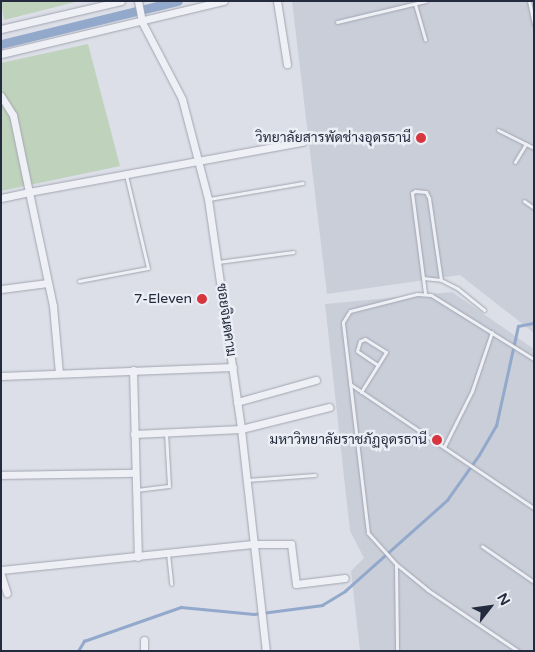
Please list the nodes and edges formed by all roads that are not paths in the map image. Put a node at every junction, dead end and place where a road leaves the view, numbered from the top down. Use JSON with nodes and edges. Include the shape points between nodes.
{"nodes":[{"id":1,"x":121,"y":1,"type":"edge"},
{"id":2,"x":224,"y":1,"type":"edge"},
{"id":3,"x":277,"y":1,"type":"edge"},
{"id":4,"x":426,"y":1,"type":"edge"},
{"id":5,"x":529,"y":1,"type":"edge"},
{"id":6,"x":138,"y":4,"type":"edge"},
{"id":7,"x":415,"y":4,"type":"junction"},
{"id":8,"x":142,"y":20,"type":"junction"},
{"id":9,"x":337,"y":22,"type":"dead end"},
{"id":10,"x":534,"y":24,"type":"edge"},
{"id":11,"x":1,"y":29,"type":"edge"},
{"id":12,"x":425,"y":40,"type":"dead end"},
{"id":13,"x":1,"y":54,"type":"edge"},
{"id":14,"x":287,"y":64,"type":"dead end"},
{"id":15,"x":1,"y":96,"type":"edge"},
{"id":16,"x":498,"y":130,"type":"dead end"},
{"id":17,"x":302,"y":142,"type":"dead end"},
{"id":18,"x":526,"y":144,"type":"junction"},
{"id":19,"x":534,"y":148,"type":"edge"},
{"id":20,"x":199,"y":159,"type":"junction"},
{"id":21,"x":515,"y":162,"type":"dead end"},
{"id":22,"x":126,"y":173,"type":"junction"},
{"id":23,"x":303,"y":183,"type":"dead end"},
{"id":24,"x":29,"y":192,"type":"junction"},
{"id":25,"x":1,"y":198,"type":"edge"},
{"id":26,"x":208,"y":199,"type":"junction"},
{"id":27,"x":524,"y":201,"type":"dead end"},
{"id":28,"x":534,"y":208,"type":"edge"},
{"id":29,"x":293,"y":252,"type":"dead end"},
{"id":30,"x":218,"y":262,"type":"junction"},
{"id":31,"x":423,"y":278,"type":"junction"},
{"id":32,"x":441,"y":280,"type":"junction"},
{"id":33,"x":79,"y":281,"type":"dead end"},
{"id":34,"x":48,"y":283,"type":"junction"},
{"id":35,"x":1,"y":289,"type":"edge"},
{"id":36,"x":425,"y":294,"type":"junction"},
{"id":37,"x":484,"y":310,"type":"dead end"},
{"id":38,"x":492,"y":332,"type":"junction"},
{"id":39,"x":534,"y":359,"type":"edge"},
{"id":40,"x":378,"y":365,"type":"junction"},
{"id":41,"x":233,"y":367,"type":"junction"},
{"id":42,"x":133,"y":370,"type":"junction"},
{"id":43,"x":59,"y":373,"type":"junction"},
{"id":44,"x":1,"y":376,"type":"edge"},
{"id":45,"x":316,"y":380,"type":"dead end"},
{"id":46,"x":350,"y":384,"type":"junction"},
{"id":47,"x":361,"y":392,"type":"junction"},
{"id":48,"x":237,"y":402,"type":"junction"},
{"id":49,"x":329,"y":407,"type":"dead end"},
{"id":50,"x":241,"y":429,"type":"junction"},
{"id":51,"x":166,"y":433,"type":"junction"},
{"id":52,"x":134,"y":434,"type":"junction"},
{"id":53,"x":444,"y":448,"type":"junction"},
{"id":54,"x":135,"y":473,"type":"junction"},
{"id":55,"x":1,"y":475,"type":"edge"},
{"id":56,"x":314,"y":475,"type":"dead end"},
{"id":57,"x":246,"y":480,"type":"junction"},
{"id":58,"x":136,"y":490,"type":"junction"},
{"id":59,"x":534,"y":508,"type":"edge"},
{"id":60,"x":253,"y":544,"type":"junction"},
{"id":61,"x":482,"y":546,"type":"dead end"},
{"id":62,"x":168,"y":553,"type":"junction"},
{"id":63,"x":138,"y":557,"type":"junction"},
{"id":64,"x":396,"y":564,"type":"junction"},
{"id":65,"x":1,"y":570,"type":"edge"},
{"id":66,"x":1,"y":575,"type":"edge"},
{"id":67,"x":346,"y":578,"type":"dead end"},
{"id":68,"x":534,"y":582,"type":"edge"},
{"id":69,"x":171,"y":584,"type":"dead end"},
{"id":70,"x":6,"y":594,"type":"dead end"},
{"id":71,"x":144,"y":640,"type":"dead end"},
{"id":72,"x":144,"y":651,"type":"edge"},
{"id":73,"x":266,"y":651,"type":"edge"},
{"id":74,"x":397,"y":651,"type":"edge"},
{"id":75,"x":518,"y":651,"type":"edge"}],
"edges":[{"from":1,"to":11,"type":"street"},
{"from":2,"to":8,"type":"street"},
{"from":3,"to":14,"type":"street"},
{"from":4,"to":7,"type":"lane"},
{"from":5,"to":10,"type":"lane"},
{"from":6,"to":8,"type":"street","name":"ซอยจินตคาม"},
{"from":7,"to":9,"type":"lane"},
{"from":7,"to":12,"type":"lane"},
{"from":8,"to":13,"type":"street"},
{"from":8,"to":20,"type":"street","name":"ซอยจินตคาม","via":[[182,99]]},
{"from":15,"to":24,"type":"street","via":[[13,115]]},
{"from":16,"to":18,"type":"lane"},
{"from":17,"to":20,"type":"street"},
{"from":18,"to":19,"type":"lane"},
{"from":18,"to":21,"type":"lane"},
{"from":20,"to":22,"type":"street"},
{"from":20,"to":26,"type":"street","name":"ซอยจินตคาม"},
{"from":22,"to":24,"type":"street"},
{"from":22,"to":33,"type":"lane","via":[[148,268]]},
{"from":23,"to":26,"type":"lane"},
{"from":24,"to":25,"type":"street"},
{"from":24,"to":34,"type":"street"},
{"from":26,"to":30,"type":"street","name":"ซอยจินตคาม"},
{"from":27,"to":28,"type":"lane"},
{"from":29,"to":30,"type":"lane"},
{"from":30,"to":41,"type":"street","name":"ซอยจินตคาม"},
{"from":31,"to":32,"type":"lane"},
{"from":31,"to":32,"type":"lane","via":[[412,193],[415,191],[426,192],[429,198]]},
{"from":31,"to":36,"type":"lane"},
{"from":32,"to":37,"type":"lane","via":[[457,288]]},
{"from":34,"to":35,"type":"street"},
{"from":34,"to":43,"type":"street"},
{"from":36,"to":38,"type":"lane","via":[[438,297]]},
{"from":36,"to":46,"type":"lane","via":[[346,314],[343,322]]},
{"from":38,"to":39,"type":"lane"},
{"from":38,"to":53,"type":"lane","via":[[472,392]]},
{"from":40,"to":40,"type":"lane","via":[[386,352],[365,339],[360,342],[357,351]]},
{"from":40,"to":47,"type":"lane"},
{"from":41,"to":42,"type":"street"},
{"from":41,"to":48,"type":"street","name":"ซอยจินตคาม"},
{"from":42,"to":43,"type":"street"},
{"from":42,"to":52,"type":"street"},
{"from":43,"to":44,"type":"street"},
{"from":45,"to":48,"type":"street"},
{"from":46,"to":47,"type":"lane"},
{"from":46,"to":64,"type":"lane","via":[[364,523],[368,533]]},
{"from":47,"to":53,"type":"lane"},
{"from":48,"to":50,"type":"street","name":"ซอยจินตคาม"},
{"from":49,"to":50,"type":"street"},
{"from":50,"to":51,"type":"street"},
{"from":50,"to":57,"type":"street","name":"ซอยจินตคาม"},
{"from":51,"to":52,"type":"street"},
{"from":51,"to":58,"type":"lane","via":[[169,486]]},
{"from":52,"to":54,"type":"street"},
{"from":53,"to":59,"type":"lane"},
{"from":54,"to":55,"type":"street"},
{"from":54,"to":58,"type":"street"},
{"from":56,"to":57,"type":"lane"},
{"from":57,"to":60,"type":"street","name":"ซอยจินตคาม"},
{"from":58,"to":63,"type":"street"},
{"from":60,"to":62,"type":"street"},
{"from":60,"to":67,"type":"street","via":[[290,544],[296,584]]},
{"from":60,"to":73,"type":"street","name":"ซอยจินตคาม"},
{"from":61,"to":68,"type":"lane"},
{"from":62,"to":63,"type":"street"},
{"from":62,"to":69,"type":"lane"},
{"from":63,"to":65,"type":"street"},
{"from":64,"to":74,"type":"lane"},
{"from":64,"to":75,"type":"lane","via":[[428,590]]},
{"from":66,"to":70,"type":"street"},
{"from":71,"to":72,"type":"street"}]}
